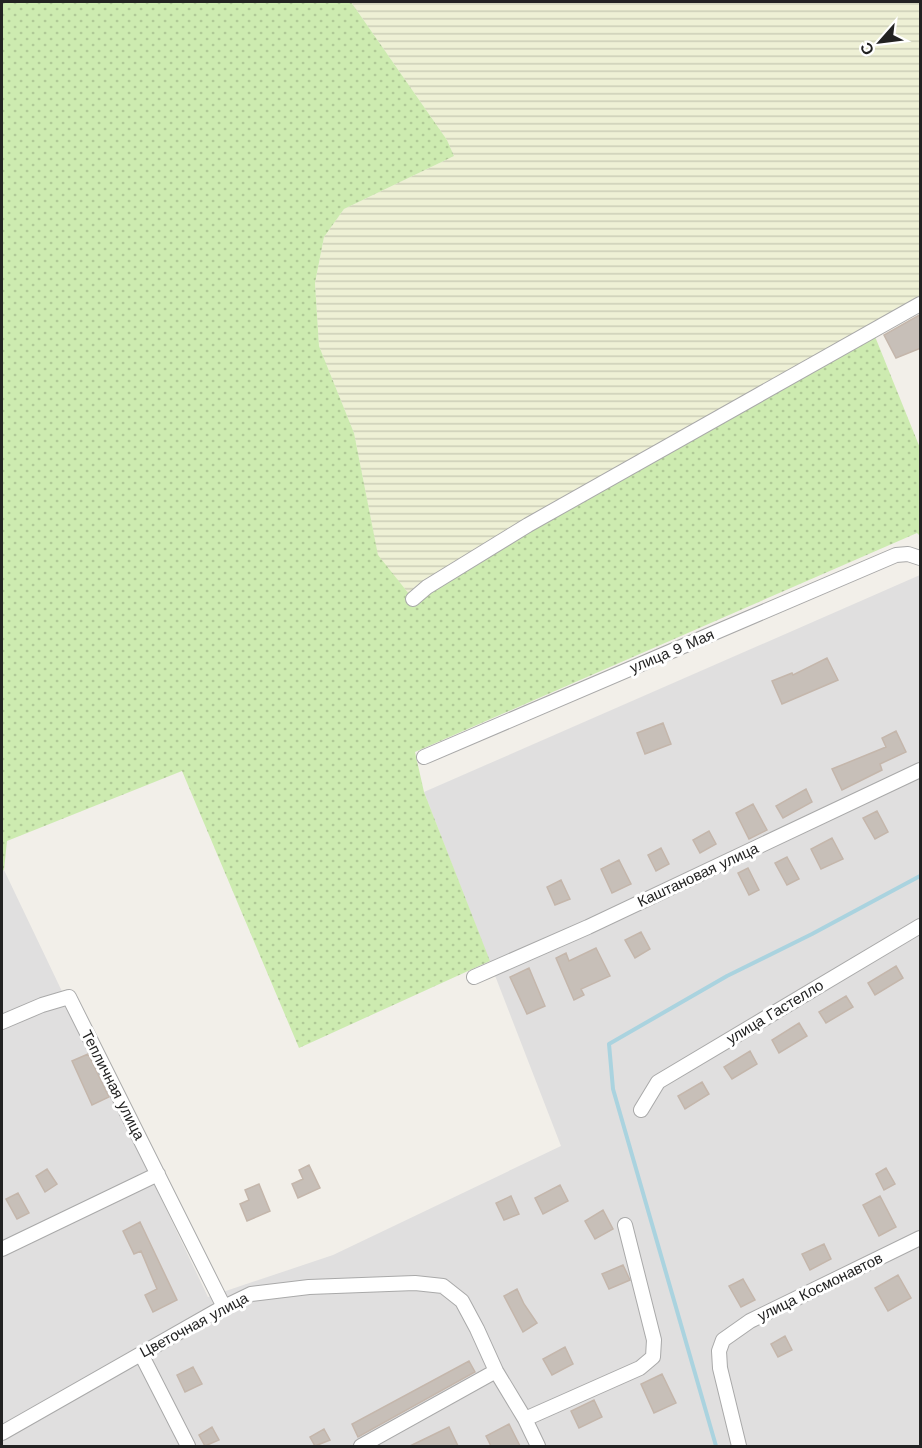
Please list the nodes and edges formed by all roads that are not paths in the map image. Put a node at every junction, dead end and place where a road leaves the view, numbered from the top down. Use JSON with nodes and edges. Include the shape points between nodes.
{"nodes":[{"id":1,"x":921,"y":304,"type":"edge"},
{"id":2,"x":921,"y":558,"type":"edge"},
{"id":3,"x":413,"y":599,"type":"dead end"},
{"id":4,"x":424,"y":758,"type":"dead end"},
{"id":5,"x":921,"y":770,"type":"edge"},
{"id":6,"x":921,"y":926,"type":"edge"},
{"id":7,"x":474,"y":976,"type":"dead end"},
{"id":8,"x":2,"y":1022,"type":"edge"},
{"id":9,"x":641,"y":1110,"type":"dead end"},
{"id":10,"x":158,"y":1174,"type":"junction"},
{"id":11,"x":625,"y":1225,"type":"dead end"},
{"id":12,"x":921,"y":1238,"type":"edge"},
{"id":13,"x":2,"y":1249,"type":"edge"},
{"id":14,"x":224,"y":1307,"type":"junction"},
{"id":15,"x":141,"y":1354,"type":"junction"},
{"id":16,"x":496,"y":1371,"type":"junction"},
{"id":17,"x":525,"y":1419,"type":"junction"},
{"id":18,"x":2,"y":1433,"type":"edge"},
{"id":19,"x":188,"y":1446,"type":"edge"},
{"id":20,"x":361,"y":1446,"type":"edge"},
{"id":21,"x":538,"y":1446,"type":"edge"},
{"id":22,"x":739,"y":1446,"type":"edge"}],
"edges":[{"from":1,"to":3,"type":"street","via":[[528,525]]},
{"from":2,"to":4,"type":"street","name":"улица 9 Мая","via":[[896,555]]},
{"from":5,"to":7,"type":"street","name":"Каштановая улица","via":[[588,927]]},
{"from":6,"to":9,"type":"street","name":"улица Гастелло","via":[[658,1082]]},
{"from":8,"to":10,"type":"street","name":"Тепличная улица","via":[[69,997]]},
{"from":10,"to":13,"type":"street"},
{"from":10,"to":14,"type":"street","name":"Тепличная улица"},
{"from":11,"to":17,"type":"street","via":[[654,1340],[653,1357],[640,1368]]},
{"from":12,"to":22,"type":"street","name":"улица Космонавтов","via":[[750,1321],[723,1340],[720,1368]]},
{"from":14,"to":15,"type":"street","name":"Цветочная улица"},
{"from":14,"to":16,"type":"street","name":"Цветочная улица","via":[[251,1294],[309,1287],[415,1283],[442,1286],[462,1301]]},
{"from":15,"to":18,"type":"street","name":"Цветочная улица"},
{"from":15,"to":19,"type":"street"},
{"from":16,"to":17,"type":"street"},
{"from":16,"to":20,"type":"street"},
{"from":17,"to":21,"type":"street"}]}
